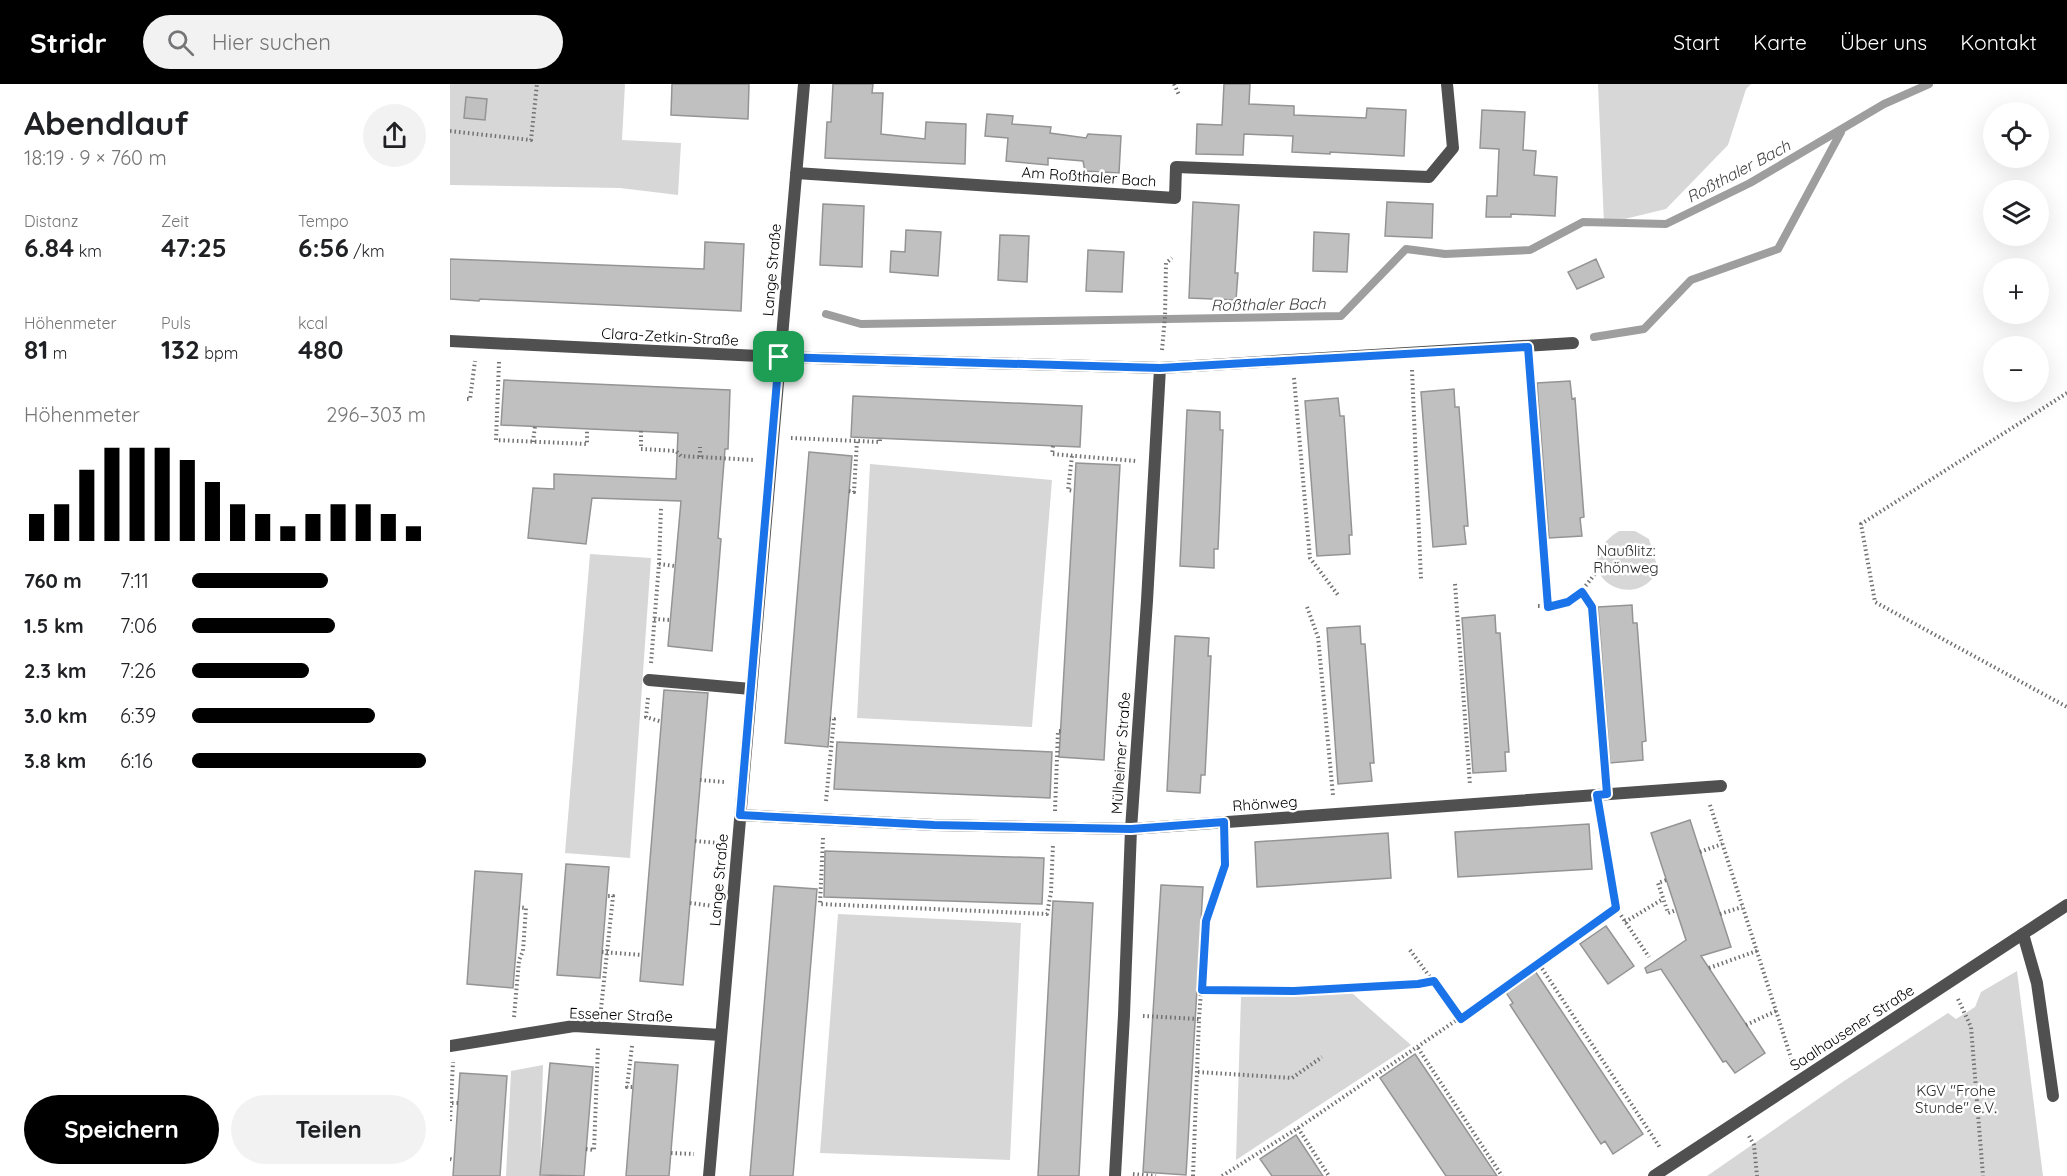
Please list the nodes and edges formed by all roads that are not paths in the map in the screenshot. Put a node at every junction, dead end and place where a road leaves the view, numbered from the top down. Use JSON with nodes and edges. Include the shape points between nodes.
{"nodes":[{"id":1,"x":804,"y":84,"type":"edge"},
{"id":2,"x":1447,"y":84,"type":"edge"},
{"id":3,"x":796,"y":173,"type":"junction"},
{"id":4,"x":450,"y":341,"type":"edge"},
{"id":5,"x":1573,"y":343,"type":"dead end"},
{"id":6,"x":779,"y":357,"type":"junction"},
{"id":7,"x":1160,"y":368,"type":"junction"},
{"id":8,"x":649,"y":680,"type":"road end"},
{"id":9,"x":751,"y":689,"type":"junction"},
{"id":10,"x":1720,"y":786,"type":"dead end"},
{"id":11,"x":740,"y":815,"type":"junction"},
{"id":12,"x":1131,"y":829,"type":"junction"},
{"id":13,"x":2067,"y":905,"type":"edge"},
{"id":14,"x":2024,"y":934,"type":"junction"},
{"id":15,"x":721,"y":1035,"type":"junction"},
{"id":16,"x":452,"y":1045,"type":"edge"},
{"id":17,"x":2053,"y":1096,"type":"dead end"},
{"id":18,"x":709,"y":1176,"type":"edge"},
{"id":19,"x":1115,"y":1176,"type":"edge"},
{"id":20,"x":1654,"y":1176,"type":"edge"}],
"edges":[{"from":1,"to":3,"type":"street","name":"Lange Straße"},
{"from":2,"to":3,"type":"street","name":"Am Roßthaler Bach","via":[[1453,148],[1429,177],[1176,167],[1175,198]]},
{"from":3,"to":6,"type":"street","name":"Lange Straße"},
{"from":4,"to":6,"type":"street","name":"Clara-Zetkin-Straße"},
{"from":5,"to":7,"type":"street","name":"Clara-Zetkin-Straße"},
{"from":6,"to":7,"type":"street","name":"Clara-Zetkin-Straße"},
{"from":6,"to":9,"type":"street","name":"Lange Straße"},
{"from":7,"to":12,"type":"street","name":"Mülheimer Straße"},
{"from":8,"to":9,"type":"street"},
{"from":9,"to":11,"type":"street","name":"Lange Straße"},
{"from":10,"to":12,"type":"street","name":"Rhönweg"},
{"from":11,"to":12,"type":"street","name":"Rhönweg","via":[[934,825]]},
{"from":11,"to":15,"type":"street","name":"Lange Straße"},
{"from":12,"to":19,"type":"street","name":"Mülheimer Straße"},
{"from":13,"to":14,"type":"street","name":"Saalhausener Straße"},
{"from":14,"to":17,"type":"street","via":[[2037,982]]},
{"from":14,"to":20,"type":"street","name":"Saalhausener Straße"},
{"from":15,"to":16,"type":"street","name":"Essener Straße","via":[[573,1026]]},
{"from":15,"to":18,"type":"street","name":"Lange Straße"}]}
